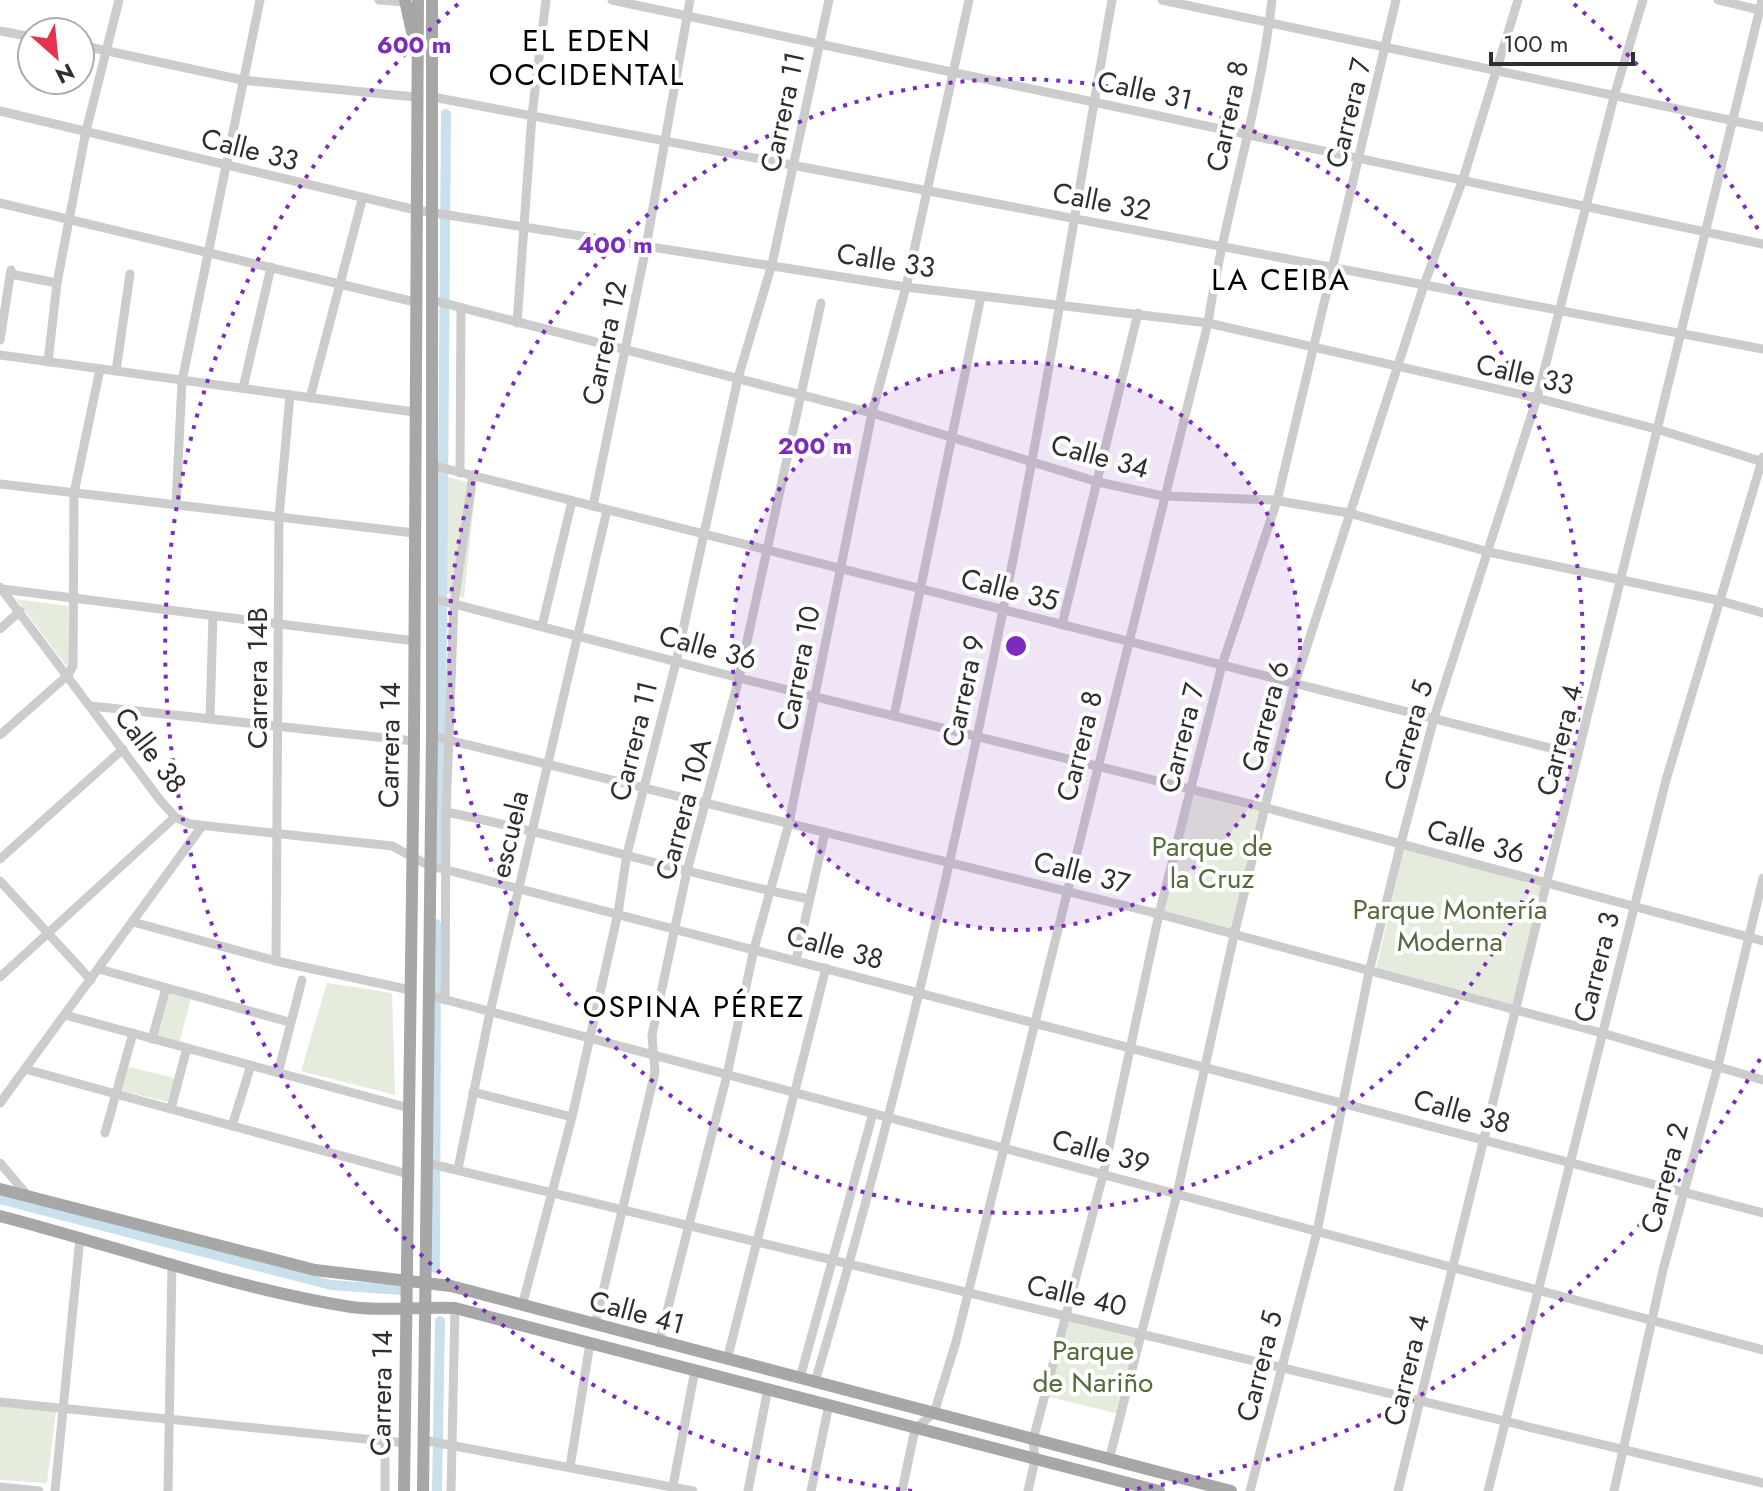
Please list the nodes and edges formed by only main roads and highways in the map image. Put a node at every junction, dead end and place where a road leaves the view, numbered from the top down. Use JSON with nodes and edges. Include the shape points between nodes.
{"nodes":[{"id":1,"x":432,"y":0,"type":"edge"},
{"id":2,"x":439,"y":0,"type":"edge"},
{"id":3,"x":409,"y":1,"type":"edge"},
{"id":4,"x":433,"y":64,"type":"junction"},
{"id":5,"x":0,"y":1189,"type":"edge"},
{"id":6,"x":0,"y":1216,"type":"edge"},
{"id":7,"x":407,"y":1281,"type":"junction"},
{"id":8,"x":427,"y":1282,"type":"junction"},
{"id":9,"x":427,"y":1308,"type":"junction"},
{"id":10,"x":407,"y":1311,"type":"junction"},
{"id":11,"x":1152,"y":1490,"type":"edge"},
{"id":12,"x":404,"y":1491,"type":"edge"},
{"id":13,"x":423,"y":1491,"type":"edge"},
{"id":14,"x":1231,"y":1491,"type":"edge"}],
"edges":[{"from":1,"to":4,"type":"main road","name":"Carrera 14"},
{"from":2,"to":4,"type":"main road"},
{"from":3,"to":7,"type":"main road","name":"Carrera 14","via":[[416,48],[416,210]]},
{"from":4,"to":8,"type":"main road","name":"Carrera 14","via":[[435,599],[442,738],[430,996]]},
{"from":5,"to":7,"type":"main road","name":"Calle 41","via":[[265,1258]]},
{"from":6,"to":10,"type":"main road","name":"Calle 41","via":[[352,1307]]},
{"from":7,"to":8,"type":"main road","name":"Calle 41"},
{"from":7,"to":10,"type":"main road","name":"Carrera 14"},
{"from":8,"to":9,"type":"main road","name":"Carrera 14"},
{"from":8,"to":14,"type":"main road","name":"Calle 41"},
{"from":9,"to":10,"type":"main road","name":"Calle 41"},
{"from":9,"to":11,"type":"main road","name":"Calle 41","via":[[455,1308]]},
{"from":9,"to":13,"type":"main road","name":"Carrera 14"},
{"from":10,"to":12,"type":"main road","name":"Carrera 14"}]}
